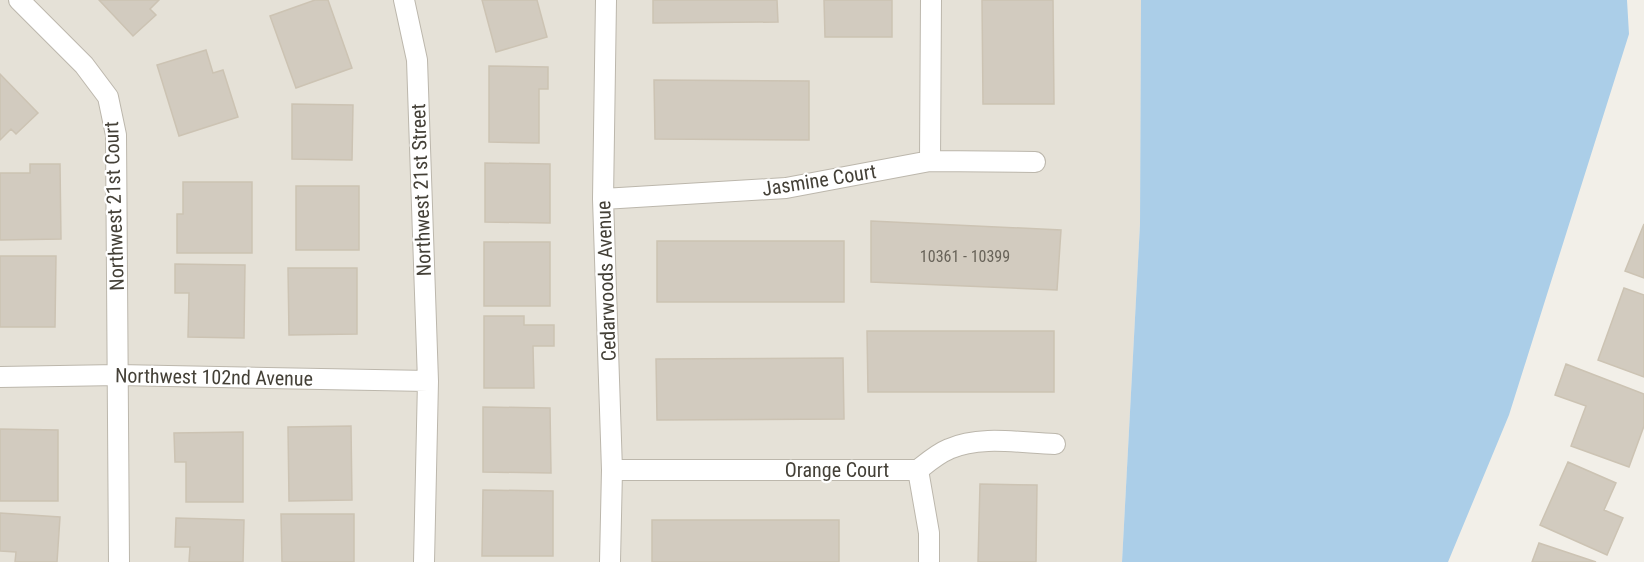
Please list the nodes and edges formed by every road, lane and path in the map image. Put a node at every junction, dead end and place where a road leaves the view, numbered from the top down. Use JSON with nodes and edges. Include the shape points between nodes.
{"nodes":[{"id":1,"x":19,"y":0,"type":"edge"},
{"id":2,"x":404,"y":0,"type":"edge"},
{"id":3,"x":606,"y":0,"type":"edge"},
{"id":4,"x":930,"y":0,"type":"edge"},
{"id":5,"x":930,"y":161,"type":"junction"},
{"id":6,"x":1035,"y":162,"type":"dead end"},
{"id":7,"x":603,"y":199,"type":"junction"},
{"id":8,"x":118,"y":375,"type":"junction"},
{"id":9,"x":0,"y":377,"type":"edge"},
{"id":10,"x":428,"y":381,"type":"junction"},
{"id":11,"x":1055,"y":444,"type":"dead end"},
{"id":12,"x":612,"y":470,"type":"junction"},
{"id":13,"x":918,"y":470,"type":"junction"},
{"id":14,"x":118,"y":562,"type":"edge"},
{"id":15,"x":424,"y":562,"type":"edge"},
{"id":16,"x":610,"y":562,"type":"edge"},
{"id":17,"x":929,"y":562,"type":"edge"}],
"edges":[{"from":1,"to":8,"type":"street","name":"Northwest 21st Court","via":[[84,65],[108,97],[116,135]]},
{"from":2,"to":10,"type":"street","name":"Northwest 21st Street","via":[[417,60]]},
{"from":3,"to":7,"type":"street","name":"Cedarwoods Avenue"},
{"from":4,"to":5,"type":"street"},
{"from":5,"to":6,"type":"street","name":"Jasmine Court"},
{"from":5,"to":7,"type":"street","name":"Jasmine Court","via":[[786,188]]},
{"from":7,"to":12,"type":"street","name":"Cedarwoods Avenue"},
{"from":8,"to":9,"type":"street","name":"Northwest 102nd Avenue"},
{"from":8,"to":10,"type":"street","name":"Northwest 102nd Avenue"},
{"from":8,"to":14,"type":"street","name":"Northwest 21st Court"},
{"from":10,"to":15,"type":"street","name":"Northwest 21st Street"},
{"from":11,"to":13,"type":"street","name":"Orange Court","via":[[965,443],[948,449]]},
{"from":12,"to":13,"type":"street","name":"Orange Court"},
{"from":12,"to":16,"type":"street","name":"Cedarwoods Avenue"},
{"from":13,"to":17,"type":"street","via":[[929,533]]}]}
